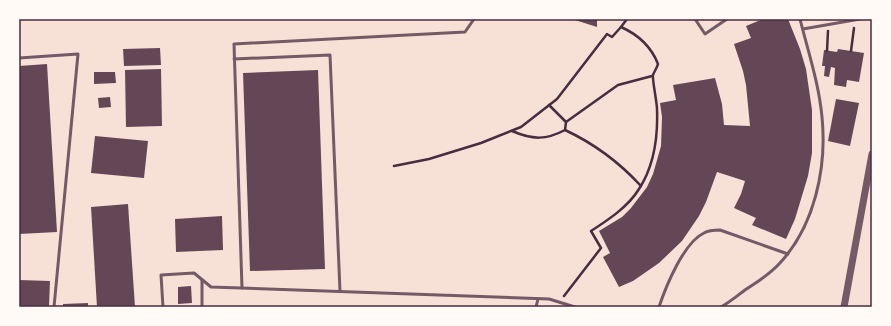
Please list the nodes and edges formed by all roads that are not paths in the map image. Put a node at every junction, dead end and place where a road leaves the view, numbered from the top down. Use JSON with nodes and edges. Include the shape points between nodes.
{"nodes":[{"id":1,"x":474,"y":19,"type":"edge"},
{"id":2,"x":695,"y":19,"type":"edge"},
{"id":3,"x":727,"y":19,"type":"edge"},
{"id":4,"x":800,"y":19,"type":"edge"},
{"id":5,"x":860,"y":19,"type":"edge"},
{"id":6,"x":856,"y":20,"type":"edge"},
{"id":7,"x":802,"y":29,"type":"junction"},
{"id":8,"x":19,"y":58,"type":"edge"},
{"id":9,"x":234,"y":59,"type":"junction"},
{"id":10,"x":872,"y":154,"type":"edge"},
{"id":11,"x":788,"y":254,"type":"junction"},
{"id":12,"x":202,"y":280,"type":"junction"},
{"id":13,"x":242,"y":288,"type":"junction"},
{"id":14,"x":340,"y":291,"type":"junction"},
{"id":15,"x":538,"y":299,"type":"junction"},
{"id":16,"x":54,"y":307,"type":"edge"},
{"id":17,"x":163,"y":307,"type":"edge"},
{"id":18,"x":202,"y":307,"type":"edge"},
{"id":19,"x":536,"y":307,"type":"edge"},
{"id":20,"x":575,"y":307,"type":"edge"},
{"id":21,"x":660,"y":307,"type":"edge"},
{"id":22,"x":720,"y":307,"type":"edge"},
{"id":23,"x":844,"y":307,"type":"edge"}],
"edges":[{"from":1,"to":9,"type":"lane","via":[[465,32],[234,44]]},
{"from":2,"to":3,"type":"lane","via":[[705,34]]},
{"from":4,"to":7,"type":"lane"},
{"from":5,"to":6,"type":"lane"},
{"from":6,"to":7,"type":"lane"},
{"from":7,"to":11,"type":"lane","via":[[822,117],[822,156],[811,210],[805,226]]},
{"from":8,"to":16,"type":"lane","via":[[78,54]]},
{"from":9,"to":13,"type":"lane"},
{"from":9,"to":14,"type":"lane","via":[[330,55]]},
{"from":10,"to":23,"type":"street"},
{"from":11,"to":21,"type":"lane","via":[[720,230],[704,233],[693,241],[674,269]]},
{"from":11,"to":22,"type":"lane","via":[[768,274]]},
{"from":12,"to":13,"type":"lane","via":[[211,287]]},
{"from":12,"to":17,"type":"lane","via":[[194,273],[161,275]]},
{"from":12,"to":18,"type":"lane"},
{"from":13,"to":14,"type":"lane"},
{"from":14,"to":15,"type":"lane"},
{"from":15,"to":19,"type":"lane"},
{"from":15,"to":20,"type":"lane","via":[[549,299]]}]}
